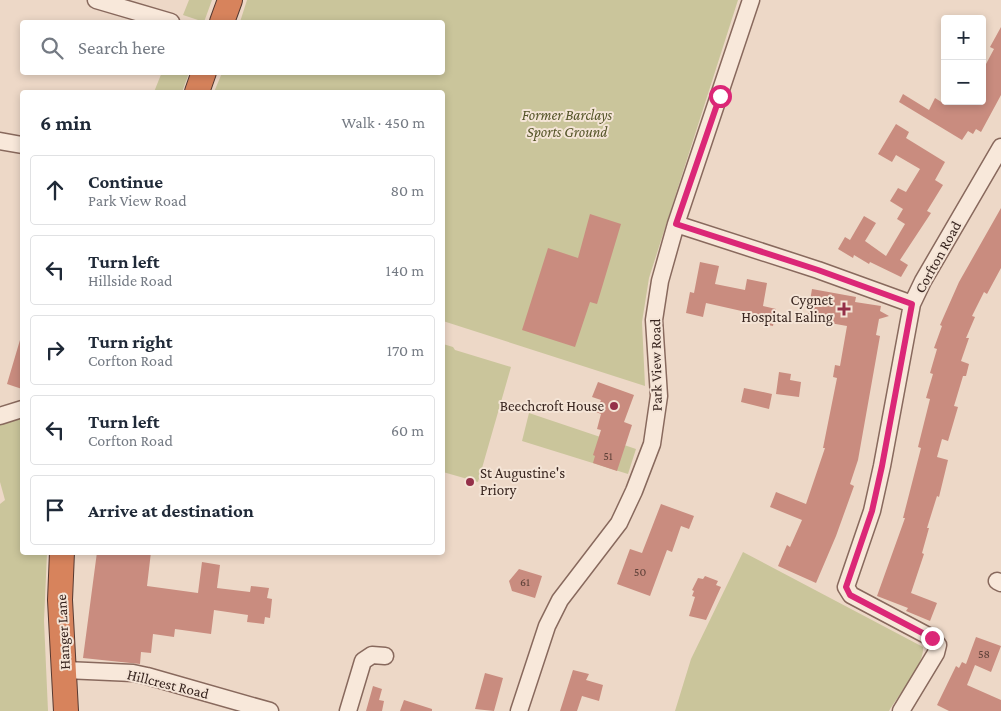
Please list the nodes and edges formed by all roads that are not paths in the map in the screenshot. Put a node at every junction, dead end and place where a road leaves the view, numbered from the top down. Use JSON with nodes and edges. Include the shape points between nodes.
{"nodes":[{"id":1,"x":96,"y":0,"type":"edge"},
{"id":2,"x":230,"y":0,"type":"edge"},
{"id":3,"x":751,"y":0,"type":"edge"},
{"id":4,"x":164,"y":20,"type":"edge"},
{"id":5,"x":223,"y":20,"type":"edge"},
{"id":6,"x":203,"y":75,"type":"edge"},
{"id":7,"x":198,"y":90,"type":"edge"},
{"id":8,"x":0,"y":141,"type":"edge"},
{"id":9,"x":20,"y":146,"type":"edge"},
{"id":10,"x":1001,"y":147,"type":"edge"},
{"id":11,"x":676,"y":224,"type":"junction"},
{"id":12,"x":912,"y":304,"type":"junction"},
{"id":13,"x":20,"y":410,"type":"edge"},
{"id":14,"x":0,"y":416,"type":"edge"},
{"id":15,"x":62,"y":555,"type":"edge"},
{"id":16,"x":385,"y":656,"type":"dead end"},
{"id":17,"x":65,"y":670,"type":"junction"},
{"id":18,"x":66,"y":711,"type":"edge"},
{"id":19,"x":270,"y":711,"type":"edge"},
{"id":20,"x":348,"y":711,"type":"edge"},
{"id":21,"x":519,"y":711,"type":"edge"},
{"id":22,"x":901,"y":711,"type":"edge"}],
"edges":[{"from":1,"to":4,"type":"street"},
{"from":2,"to":5,"type":"highway"},
{"from":3,"to":11,"type":"street","name":"Park View Road"},
{"from":6,"to":7,"type":"highway"},
{"from":8,"to":9,"type":"street"},
{"from":10,"to":12,"type":"street","name":"Corfton Road"},
{"from":11,"to":12,"type":"street"},
{"from":11,"to":21,"type":"street","name":"Park View Road","via":[[660,281],[654,320],[659,396],[652,444],[619,523],[560,600],[547,626]]},
{"from":12,"to":22,"type":"street","name":"Corfton Road","via":[[872,511],[846,587],[850,595],[932,638],[938,645]]},
{"from":13,"to":14,"type":"street"},
{"from":15,"to":17,"type":"highway","name":"Hanger Lane","via":[[60,600]]},
{"from":16,"to":20,"type":"street","via":[[372,654],[363,661]]},
{"from":17,"to":18,"type":"highway","name":"Hanger Lane"},
{"from":17,"to":19,"type":"street","name":"Hillcrest Road","via":[[147,676]]}]}
